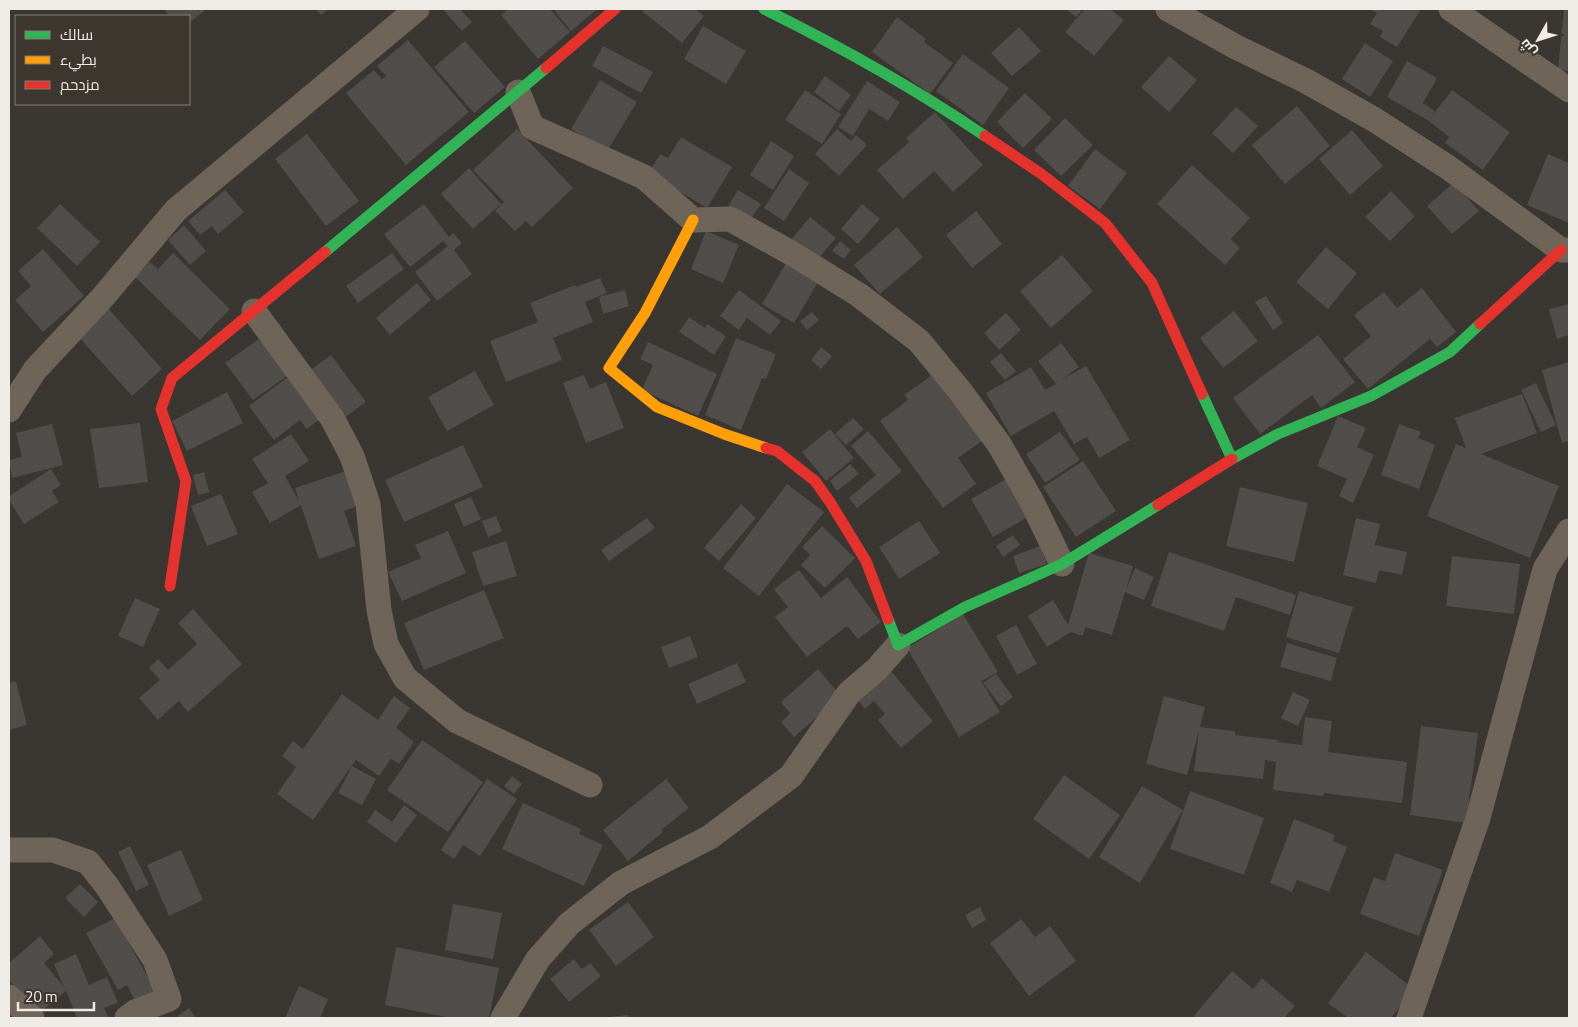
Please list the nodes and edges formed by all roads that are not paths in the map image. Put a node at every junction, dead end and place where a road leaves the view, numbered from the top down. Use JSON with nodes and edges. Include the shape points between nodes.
{"nodes":[{"id":1,"x":417,"y":9,"type":"edge"},
{"id":2,"x":615,"y":9,"type":"edge"},
{"id":3,"x":764,"y":9,"type":"edge"},
{"id":4,"x":1168,"y":9,"type":"edge"},
{"id":5,"x":1451,"y":9,"type":"edge"},
{"id":6,"x":1569,"y":90,"type":"edge"},
{"id":7,"x":518,"y":92,"type":"junction"},
{"id":8,"x":693,"y":220,"type":"junction"},
{"id":9,"x":1565,"y":250,"type":"edge"},
{"id":10,"x":254,"y":311,"type":"junction"},
{"id":11,"x":9,"y":410,"type":"edge"},
{"id":12,"x":1232,"y":459,"type":"junction"},
{"id":13,"x":1569,"y":531,"type":"edge"},
{"id":14,"x":1062,"y":564,"type":"junction"},
{"id":15,"x":170,"y":586,"type":"dead end"},
{"id":16,"x":898,"y":645,"type":"junction"},
{"id":17,"x":590,"y":785,"type":"dead end"},
{"id":18,"x":9,"y":850,"type":"edge"},
{"id":19,"x":9,"y":997,"type":"edge"},
{"id":20,"x":32,"y":1018,"type":"edge"},
{"id":21,"x":127,"y":1018,"type":"edge"},
{"id":22,"x":503,"y":1018,"type":"edge"},
{"id":23,"x":1409,"y":1018,"type":"edge"}],
"edges":[{"from":1,"to":11,"type":"street","via":[[176,210],[35,370]]},
{"from":2,"to":7,"type":"street"},
{"from":3,"to":12,"type":"street","via":[[829,41],[933,101],[1040,173],[1105,223],[1152,283]]},
{"from":4,"to":9,"type":"street","via":[[1374,120],[1449,168]]},
{"from":5,"to":6,"type":"street"},
{"from":7,"to":8,"type":"street","via":[[532,127],[644,178]]},
{"from":7,"to":10,"type":"street"},
{"from":8,"to":14,"type":"street","via":[[730,219],[859,295],[919,342],[999,444]]},
{"from":8,"to":16,"type":"street","via":[[645,312],[609,368],[657,407],[778,452],[816,481],[866,561]]},
{"from":9,"to":12,"type":"street","via":[[1450,352],[1371,396],[1278,434]]},
{"from":10,"to":15,"type":"street","via":[[172,378],[161,409],[186,481]]},
{"from":10,"to":17,"type":"street","via":[[332,418],[352,456],[368,504],[379,610],[386,644],[405,678],[457,721]]},
{"from":12,"to":14,"type":"street"},
{"from":13,"to":23,"type":"street","via":[[1545,569],[1478,818]]},
{"from":14,"to":16,"type":"street","via":[[966,607]]},
{"from":16,"to":22,"type":"street","via":[[849,693],[791,776],[710,837],[622,883],[569,924],[538,959]]},
{"from":18,"to":21,"type":"street","via":[[53,850],[88,862],[107,886],[154,960],[169,999]]},
{"from":19,"to":20,"type":"street"}]}
